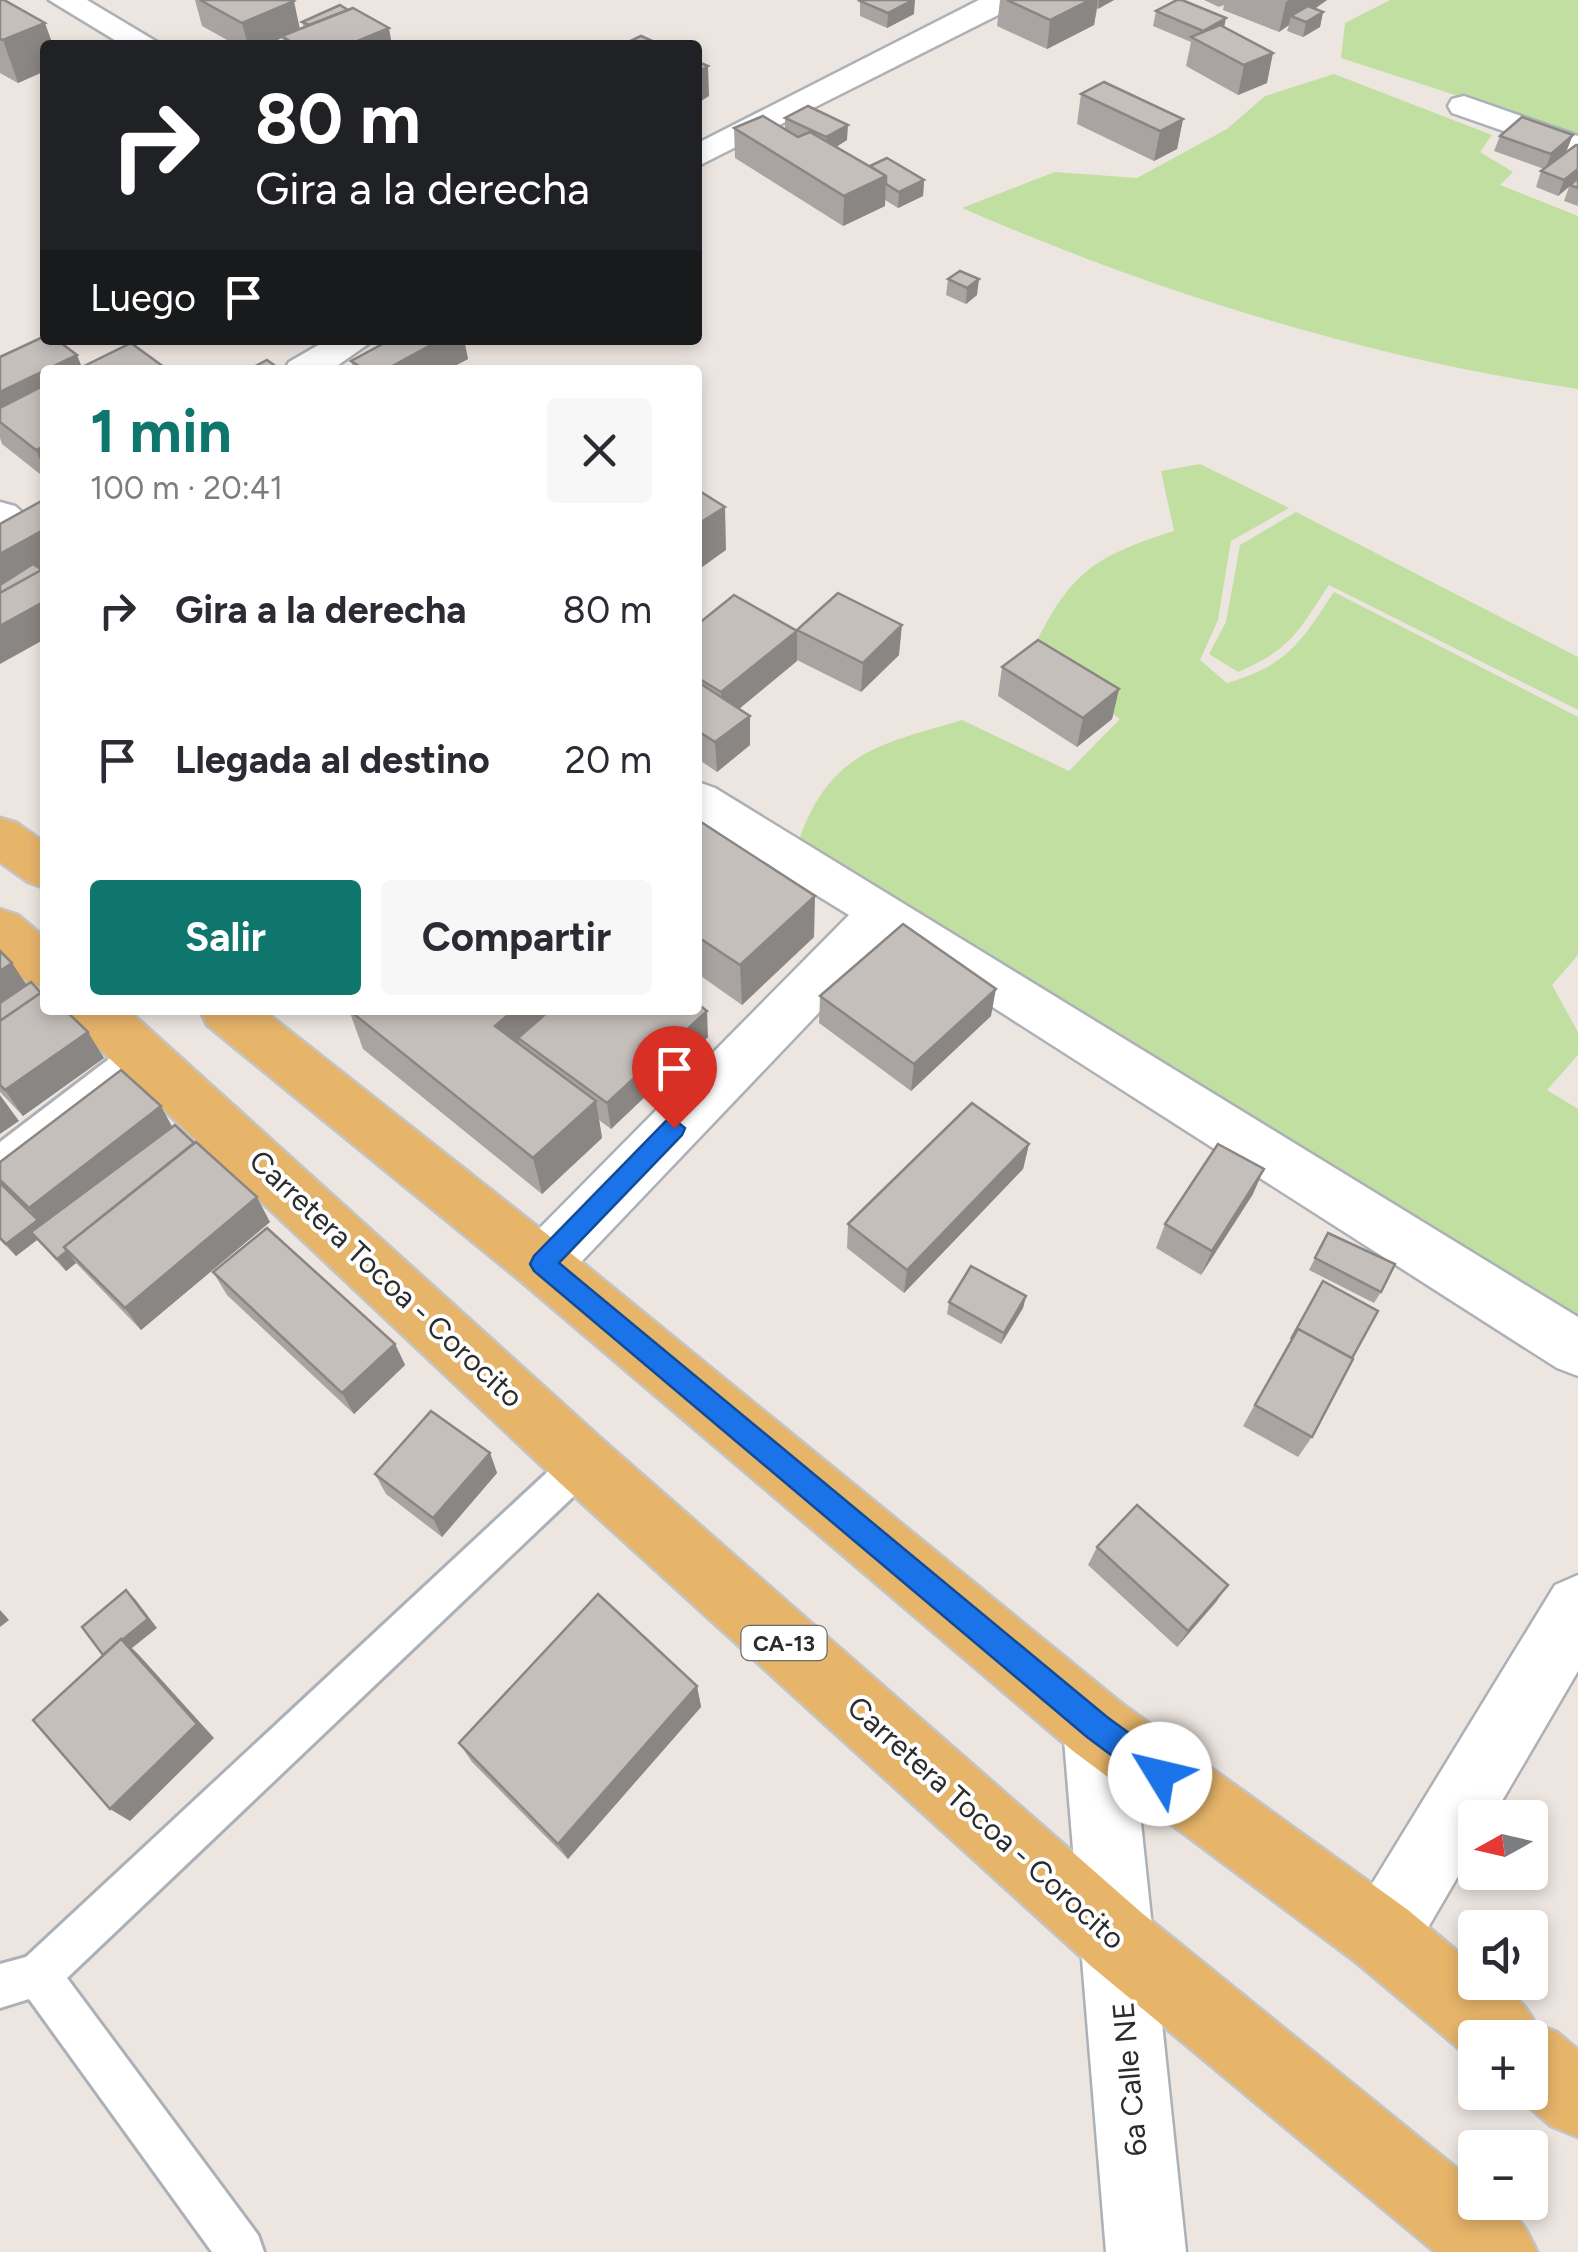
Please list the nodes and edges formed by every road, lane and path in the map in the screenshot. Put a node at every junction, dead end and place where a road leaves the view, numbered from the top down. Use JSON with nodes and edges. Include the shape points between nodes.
{"nodes":[{"id":1,"x":64,"y":0,"type":"edge"},
{"id":2,"x":988,"y":2,"type":"edge"},
{"id":3,"x":137,"y":40,"type":"edge"},
{"id":4,"x":1464,"y":106,"type":"dead end"},
{"id":5,"x":1578,"y":147,"type":"edge"},
{"id":6,"x":702,"y":154,"type":"edge"},
{"id":7,"x":346,"y":345,"type":"edge"},
{"id":8,"x":311,"y":365,"type":"edge"},
{"id":9,"x":702,"y":802,"type":"edge"},
{"id":10,"x":0,"y":836,"type":"edge"},
{"id":11,"x":40,"y":865,"type":"edge"},
{"id":12,"x":884,"y":912,"type":"junction"},
{"id":13,"x":0,"y":929,"type":"edge"},
{"id":14,"x":40,"y":964,"type":"edge"},
{"id":15,"x":99,"y":1015,"type":"edge"},
{"id":16,"x":232,"y":1015,"type":"edge"},
{"id":17,"x":142,"y":1052,"type":"junction"},
{"id":18,"x":0,"y":1161,"type":"edge"},
{"id":19,"x":542,"y":1264,"type":"junction"},
{"id":20,"x":1578,"y":1348,"type":"edge"},
{"id":21,"x":583,"y":1464,"type":"junction"},
{"id":22,"x":1578,"y":1608,"type":"edge"},
{"id":23,"x":1097,"y":1727,"type":"junction"},
{"id":24,"x":1382,"y":1936,"type":"junction"},
{"id":25,"x":1118,"y":1940,"type":"junction"},
{"id":26,"x":19,"y":1980,"type":"edge"},
{"id":27,"x":1482,"y":2020,"type":"edge"},
{"id":28,"x":1548,"y":2074,"type":"edge"},
{"id":29,"x":1578,"y":2099,"type":"edge"},
{"id":30,"x":241,"y":2252,"type":"edge"},
{"id":31,"x":1146,"y":2252,"type":"edge"},
{"id":32,"x":1497,"y":2252,"type":"edge"}],
"edges":[{"from":1,"to":3,"type":"street"},
{"from":2,"to":6,"type":"street"},
{"from":4,"to":5,"type":"street"},
{"from":7,"to":8,"type":"street"},
{"from":9,"to":12,"type":"street"},
{"from":10,"to":11,"type":"main road"},
{"from":12,"to":19,"type":"street"},
{"from":12,"to":20,"type":"street"},
{"from":13,"to":14,"type":"main road"},
{"from":15,"to":17,"type":"main road","name":"Carretera Tocoa - Corocito","number":"CA-13"},
{"from":16,"to":19,"type":"main road"},
{"from":17,"to":18,"type":"lane"},
{"from":17,"to":21,"type":"main road","name":"Carretera Tocoa - Corocito","number":"CA-13"},
{"from":19,"to":23,"type":"main road"},
{"from":21,"to":25,"type":"main road","name":"Carretera Tocoa - Corocito","number":"CA-13"},
{"from":21,"to":26,"type":"lane"},
{"from":22,"to":24,"type":"street"},
{"from":23,"to":24,"type":"main road"},
{"from":23,"to":25,"type":"street","name":"6a Calle NE"},
{"from":24,"to":27,"type":"main road"},
{"from":25,"to":31,"type":"street","name":"6a Calle NE"},
{"from":25,"to":32,"type":"main road","name":"Carretera Tocoa - Corocito","number":"CA-13"},
{"from":26,"to":30,"type":"lane"},
{"from":28,"to":29,"type":"main road"}]}
